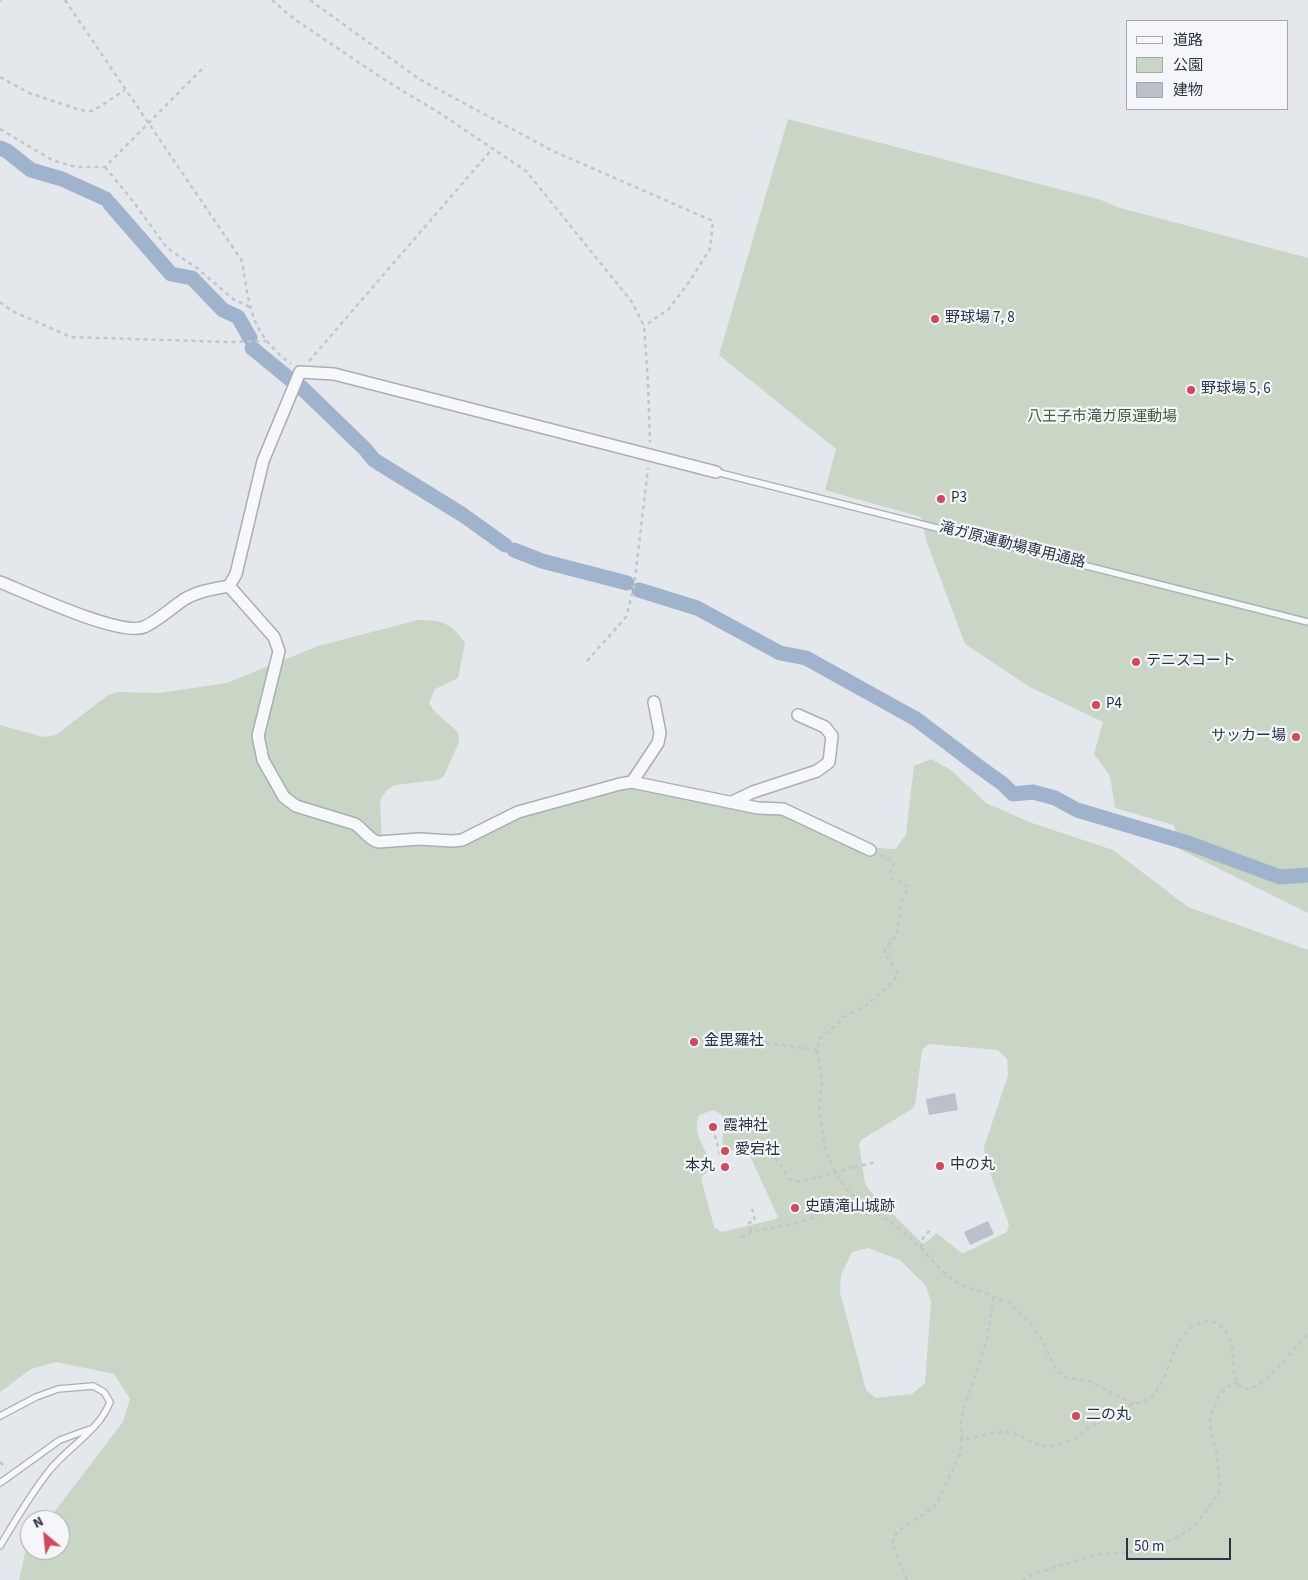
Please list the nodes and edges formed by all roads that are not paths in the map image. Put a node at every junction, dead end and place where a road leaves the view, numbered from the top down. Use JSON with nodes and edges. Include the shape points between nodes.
{"nodes":[{"id":1,"x":716,"y":472,"type":"joint"},
{"id":2,"x":0,"y":582,"type":"edge"},
{"id":3,"x":229,"y":586,"type":"junction"},
{"id":4,"x":1308,"y":622,"type":"edge"},
{"id":5,"x":654,"y":702,"type":"dead end"},
{"id":6,"x":798,"y":715,"type":"dead end"},
{"id":7,"x":632,"y":782,"type":"junction"},
{"id":8,"x":732,"y":802,"type":"junction"},
{"id":9,"x":870,"y":850,"type":"road end"},
{"id":10,"x":0,"y":1416,"type":"edge"},
{"id":11,"x":93,"y":1428,"type":"junction"},
{"id":12,"x":0,"y":1482,"type":"edge"},
{"id":13,"x":0,"y":1546,"type":"edge"}],
"edges":[{"from":1,"to":3,"type":"street","via":[[334,374],[300,372],[263,461],[236,574]]},
{"from":1,"to":4,"type":"lane","name":"滝ガ原運動場専用通路"},
{"from":2,"to":3,"type":"street","via":[[124,628],[143,628],[181,601],[207,590]]},
{"from":3,"to":7,"type":"street","via":[[278,645],[258,740],[263,760],[284,797],[296,806],[355,824],[378,842],[452,841],[462,840],[518,812]]},
{"from":5,"to":7,"type":"street","via":[[660,733],[658,743]]},
{"from":6,"to":8,"type":"street","via":[[825,727],[832,736],[829,762],[817,771]]},
{"from":7,"to":8,"type":"street"},
{"from":8,"to":9,"type":"street","via":[[783,809]]},
{"from":10,"to":11,"type":"lane","via":[[58,1389],[93,1386],[104,1392],[110,1402],[105,1415]]},
{"from":11,"to":12,"type":"lane","via":[[60,1440]]},
{"from":11,"to":13,"type":"lane","via":[[50,1470]]}]}
